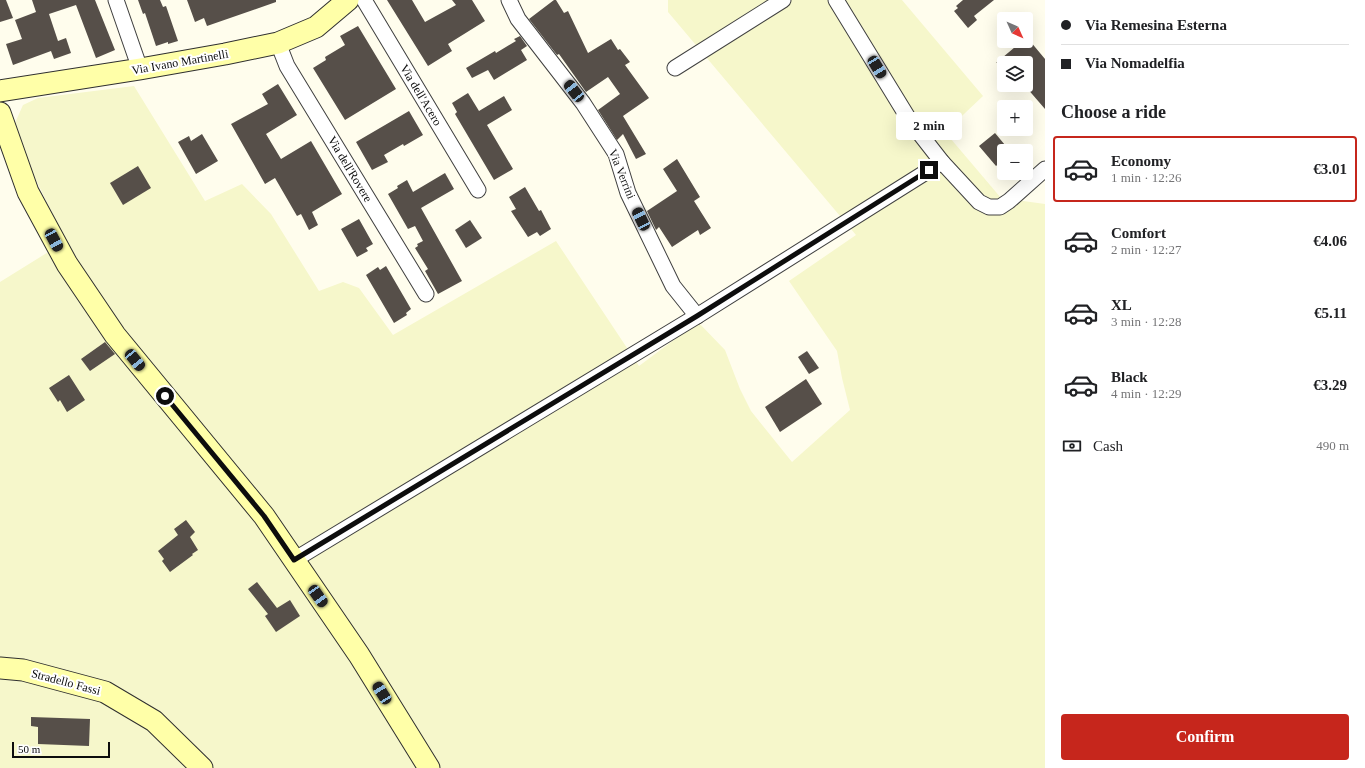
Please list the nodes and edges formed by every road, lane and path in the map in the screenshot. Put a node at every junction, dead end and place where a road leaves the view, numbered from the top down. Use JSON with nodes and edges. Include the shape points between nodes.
{"nodes":[{"id":1,"x":116,"y":0,"type":"edge"},
{"id":2,"x":348,"y":0,"type":"edge"},
{"id":3,"x":364,"y":0,"type":"edge"},
{"id":4,"x":509,"y":0,"type":"edge"},
{"id":5,"x":783,"y":0,"type":"edge"},
{"id":6,"x":836,"y":0,"type":"edge"},
{"id":7,"x":278,"y":42,"type":"junction"},
{"id":8,"x":675,"y":68,"type":"dead end"},
{"id":9,"x":140,"y":69,"type":"junction"},
{"id":10,"x":0,"y":91,"type":"edge"},
{"id":11,"x":0,"y":113,"type":"edge"},
{"id":12,"x":942,"y":162,"type":"junction"},
{"id":13,"x":1045,"y":169,"type":"edge"},
{"id":14,"x":478,"y":190,"type":"dead end"},
{"id":15,"x":426,"y":294,"type":"dead end"},
{"id":16,"x":697,"y":316,"type":"junction"},
{"id":17,"x":294,"y":560,"type":"junction"},
{"id":18,"x":0,"y":668,"type":"edge"},
{"id":19,"x":202,"y":768,"type":"edge"},
{"id":20,"x":429,"y":768,"type":"edge"}],
"edges":[{"from":1,"to":9,"type":"street"},
{"from":2,"to":7,"type":"street","name":"Via Ivano Martinelli","via":[[316,27]]},
{"from":3,"to":14,"type":"street","name":"Via dell'Acero"},
{"from":4,"to":16,"type":"street","name":"Via Verrini","via":[[518,18],[584,103],[616,154],[628,193],[673,286]]},
{"from":5,"to":8,"type":"street"},
{"from":6,"to":12,"type":"street","via":[[910,121]]},
{"from":7,"to":9,"type":"street","name":"Via Ivano Martinelli"},
{"from":7,"to":15,"type":"street","name":"Via dell'Rovere","via":[[286,64]]},
{"from":9,"to":10,"type":"street","name":"Via Ivano Martinelli"},
{"from":11,"to":17,"type":"street","via":[[28,192],[67,264],[115,336],[264,516]]},
{"from":12,"to":13,"type":"street","via":[[979,202],[989,207],[1000,207]]},
{"from":12,"to":16,"type":"street"},
{"from":16,"to":17,"type":"street"},
{"from":17,"to":20,"type":"street","via":[[359,655]]},
{"from":18,"to":19,"type":"street","name":"Stradello Fassi","via":[[24,670],[105,692],[154,722]]}]}
